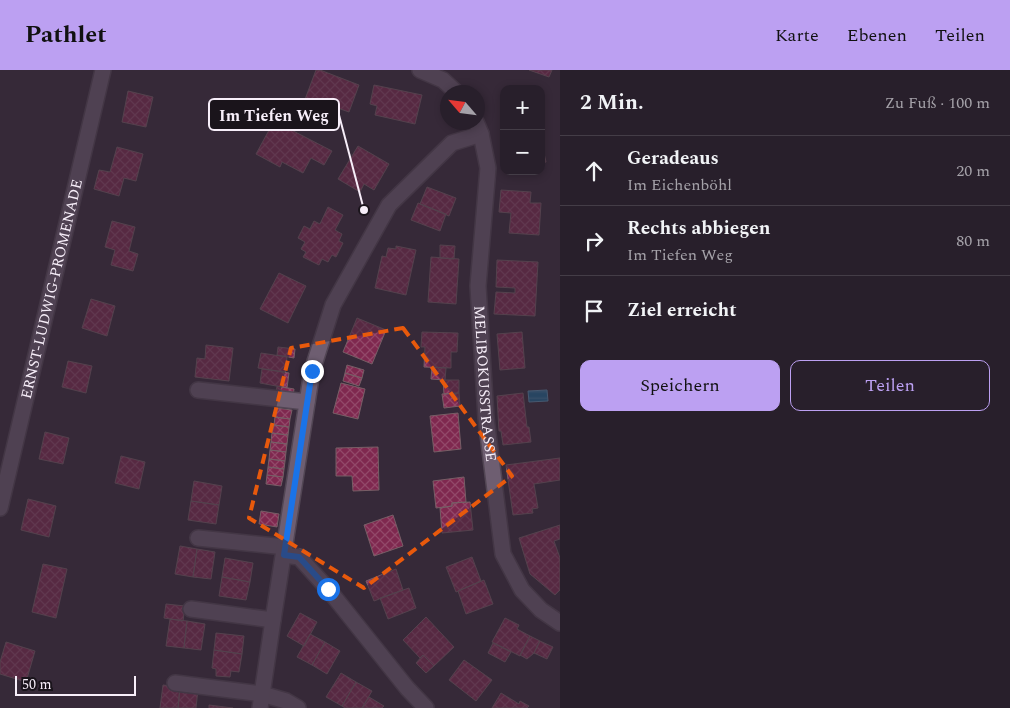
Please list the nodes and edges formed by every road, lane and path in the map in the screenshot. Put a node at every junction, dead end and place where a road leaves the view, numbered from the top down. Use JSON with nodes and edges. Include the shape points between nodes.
{"nodes":[{"id":1,"x":102,"y":70,"type":"edge"},
{"id":2,"x":420,"y":70,"type":"edge"},
{"id":3,"x":448,"y":85,"type":"edge"},
{"id":4,"x":475,"y":130,"type":"edge"},
{"id":5,"x":479,"y":130,"type":"edge"},
{"id":6,"x":198,"y":390,"type":"dead end"},
{"id":7,"x":307,"y":402,"type":"junction"},
{"id":8,"x":0,"y":508,"type":"edge"},
{"id":9,"x":198,"y":538,"type":"dead end"},
{"id":10,"x":284,"y":551,"type":"junction"},
{"id":11,"x":191,"y":610,"type":"dead end"},
{"id":12,"x":273,"y":620,"type":"junction"},
{"id":13,"x":560,"y":623,"type":"edge"},
{"id":14,"x":175,"y":683,"type":"dead end"},
{"id":15,"x":261,"y":701,"type":"edge"},
{"id":16,"x":298,"y":708,"type":"edge"},
{"id":17,"x":426,"y":708,"type":"edge"}],
"edges":[{"from":1,"to":8,"type":"street","name":"ERNST-LUDWIG-PROMENADE"},
{"from":2,"to":3,"type":"street"},
{"from":4,"to":7,"type":"street","via":[[452,143],[389,204],[333,305],[312,371]]},
{"from":5,"to":13,"type":"street","name":"MELIBOKUSSTRASSE","via":[[488,168],[478,286],[486,418],[503,554],[522,590],[541,610]]},
{"from":6,"to":7,"type":"street"},
{"from":7,"to":10,"type":"street"},
{"from":9,"to":10,"type":"street"},
{"from":10,"to":12,"type":"street"},
{"from":10,"to":17,"type":"street","via":[[299,557],[328,589]]},
{"from":11,"to":12,"type":"street"},
{"from":12,"to":15,"type":"street"},
{"from":14,"to":15,"type":"street"},
{"from":15,"to":16,"type":"street","via":[[286,701]]}]}
